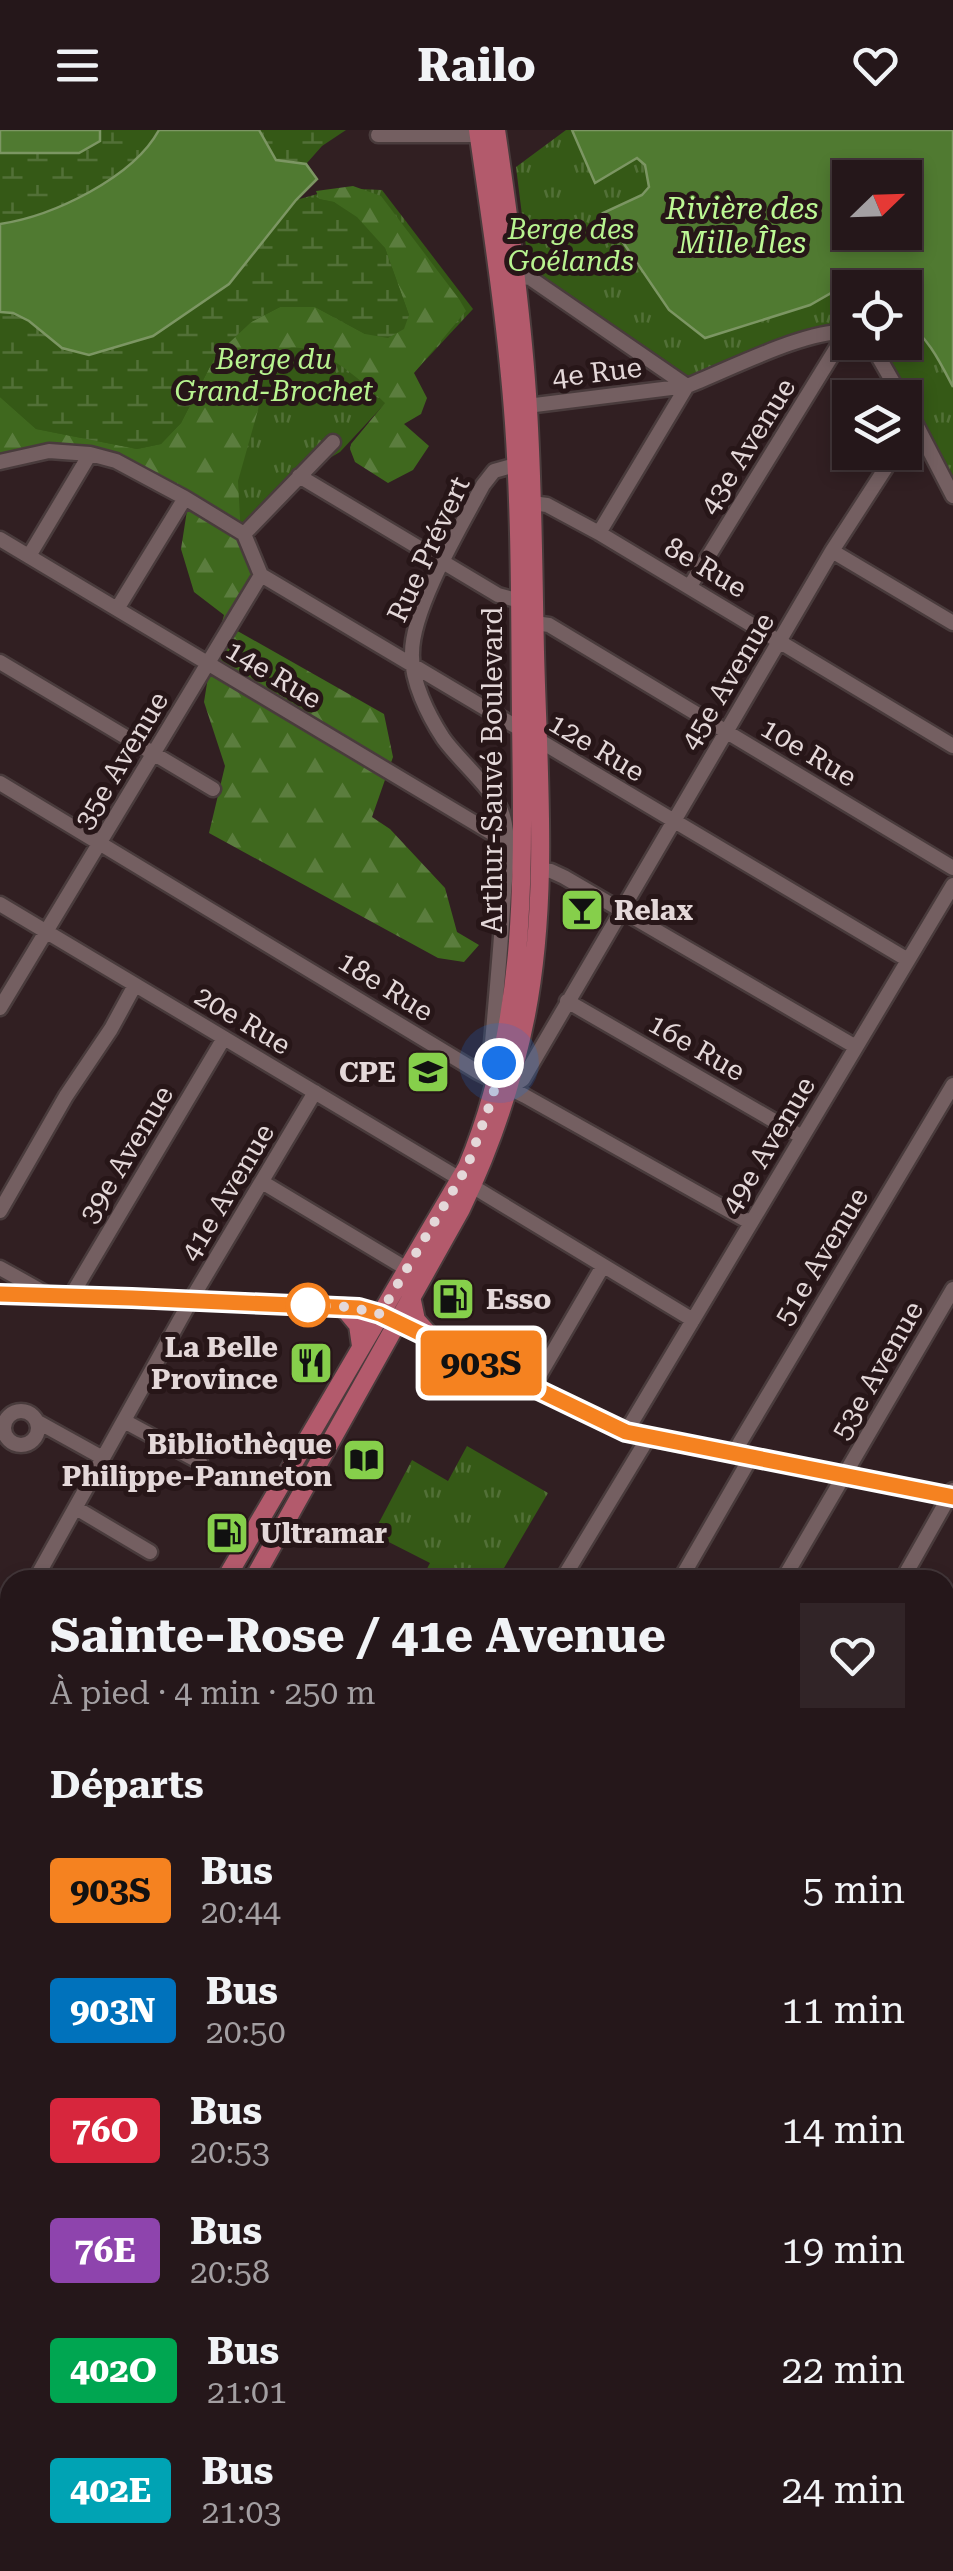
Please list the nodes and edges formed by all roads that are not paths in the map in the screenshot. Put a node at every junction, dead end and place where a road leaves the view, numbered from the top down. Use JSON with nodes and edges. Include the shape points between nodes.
{"nodes":[{"id":1,"x":485,"y":132,"type":"edge"},
{"id":2,"x":378,"y":136,"type":"dead end"},
{"id":3,"x":508,"y":276,"type":"junction"},
{"id":4,"x":832,"y":332,"type":"edge"},
{"id":5,"x":832,"y":358,"type":"edge"},
{"id":6,"x":687,"y":386,"type":"junction"},
{"id":7,"x":520,"y":407,"type":"junction"},
{"id":8,"x":922,"y":434,"type":"edge"},
{"id":9,"x":332,"y":442,"type":"dead end"},
{"id":10,"x":90,"y":454,"type":"junction"},
{"id":11,"x":0,"y":462,"type":"edge"},
{"id":12,"x":523,"y":463,"type":"junction"},
{"id":13,"x":884,"y":470,"type":"edge"},
{"id":14,"x":299,"y":476,"type":"junction"},
{"id":15,"x":953,"y":496,"type":"edge"},
{"id":16,"x":185,"y":498,"type":"junction"},
{"id":17,"x":532,"y":503,"type":"junction"},
{"id":18,"x":600,"y":532,"type":"junction"},
{"id":19,"x":244,"y":534,"type":"junction"},
{"id":20,"x":0,"y":539,"type":"edge"},
{"id":21,"x":832,"y":551,"type":"junction"},
{"id":22,"x":29,"y":556,"type":"junction"},
{"id":23,"x":444,"y":561,"type":"junction"},
{"id":24,"x":261,"y":576,"type":"junction"},
{"id":25,"x":690,"y":586,"type":"junction"},
{"id":26,"x":520,"y":600,"type":"junction"},
{"id":27,"x":117,"y":609,"type":"junction"},
{"id":28,"x":535,"y":623,"type":"junction"},
{"id":29,"x":953,"y":623,"type":"edge"},
{"id":30,"x":781,"y":641,"type":"junction"},
{"id":31,"x":0,"y":662,"type":"edge"},
{"id":32,"x":208,"y":664,"type":"junction"},
{"id":33,"x":413,"y":666,"type":"junction"},
{"id":34,"x":726,"y":730,"type":"junction"},
{"id":35,"x":529,"y":736,"type":"junction"},
{"id":36,"x":953,"y":746,"type":"edge"},
{"id":37,"x":154,"y":753,"type":"junction"},
{"id":38,"x":0,"y":783,"type":"edge"},
{"id":39,"x":214,"y":789,"type":"dead end"},
{"id":40,"x":673,"y":822,"type":"junction"},
{"id":41,"x":100,"y":842,"type":"junction"},
{"id":42,"x":515,"y":845,"type":"junction"},
{"id":43,"x":953,"y":868,"type":"edge"},
{"id":44,"x":538,"y":870,"type":"junction"},
{"id":45,"x":953,"y":884,"type":"edge"},
{"id":46,"x":0,"y":904,"type":"edge"},
{"id":47,"x":620,"y":910,"type":"junction"},
{"id":48,"x":46,"y":932,"type":"junction"},
{"id":49,"x":908,"y":960,"type":"junction"},
{"id":50,"x":136,"y":985,"type":"junction"},
{"id":51,"x":568,"y":1001,"type":"junction"},
{"id":52,"x":0,"y":1008,"type":"edge"},
{"id":53,"x":224,"y":1038,"type":"junction"},
{"id":54,"x":856,"y":1047,"type":"junction"},
{"id":55,"x":503,"y":1084,"type":"junction"},
{"id":56,"x":953,"y":1085,"type":"edge"},
{"id":57,"x":315,"y":1092,"type":"junction"},
{"id":58,"x":802,"y":1137,"type":"junction"},
{"id":59,"x":262,"y":1182,"type":"junction"},
{"id":60,"x":466,"y":1182,"type":"junction"},
{"id":61,"x":0,"y":1211,"type":"edge"},
{"id":62,"x":750,"y":1223,"type":"junction"},
{"id":63,"x":604,"y":1266,"type":"junction"},
{"id":64,"x":0,"y":1268,"type":"edge"},
{"id":65,"x":408,"y":1269,"type":"junction"},
{"id":66,"x":953,"y":1289,"type":"edge"},
{"id":67,"x":0,"y":1294,"type":"edge"},
{"id":68,"x":50,"y":1295,"type":"junction"},
{"id":69,"x":72,"y":1296,"type":"junction"},
{"id":70,"x":412,"y":1296,"type":"junction"},
{"id":71,"x":191,"y":1300,"type":"junction"},
{"id":72,"x":343,"y":1307,"type":"junction"},
{"id":73,"x":388,"y":1318,"type":"junction"},
{"id":74,"x":693,"y":1320,"type":"junction"},
{"id":75,"x":434,"y":1340,"type":"junction"},
{"id":76,"x":361,"y":1346,"type":"junction"},
{"id":77,"x":532,"y":1388,"type":"junction"},
{"id":78,"x":124,"y":1421,"type":"junction"},
{"id":79,"x":38,"y":1422,"type":"dead end"},
{"id":80,"x":626,"y":1432,"type":"junction"},
{"id":81,"x":648,"y":1438,"type":"junction"},
{"id":82,"x":733,"y":1454,"type":"junction"},
{"id":83,"x":751,"y":1457,"type":"junction"},
{"id":84,"x":103,"y":1458,"type":"junction"},
{"id":85,"x":200,"y":1462,"type":"dead end"},
{"id":86,"x":844,"y":1476,"type":"junction"},
{"id":87,"x":952,"y":1495,"type":"edge"},
{"id":88,"x":76,"y":1508,"type":"junction"},
{"id":89,"x":150,"y":1552,"type":"dead end"},
{"id":90,"x":42,"y":1570,"type":"edge"},
{"id":91,"x":231,"y":1570,"type":"edge"},
{"id":92,"x":258,"y":1570,"type":"edge"},
{"id":93,"x":568,"y":1570,"type":"edge"},
{"id":94,"x":686,"y":1570,"type":"edge"},
{"id":95,"x":788,"y":1570,"type":"edge"},
{"id":96,"x":908,"y":1570,"type":"edge"}],
"edges":[{"from":1,"to":2,"type":"street"},
{"from":1,"to":3,"type":"main road","name":"Arthur-Sauvé Boulevard"},
{"from":3,"to":6,"type":"street","via":[[530,278]]},
{"from":3,"to":7,"type":"main road","name":"Arthur-Sauvé Boulevard"},
{"from":4,"to":6,"type":"street","name":"4e Rue"},
{"from":5,"to":25,"type":"street","name":"43e Avenue"},
{"from":6,"to":7,"type":"street","name":"4e Rue"},
{"from":6,"to":18,"type":"street"},
{"from":7,"to":12,"type":"main road","name":"Arthur-Sauvé Boulevard"},
{"from":8,"to":15,"type":"street"},
{"from":9,"to":14,"type":"street"},
{"from":10,"to":11,"type":"street","via":[[49,451]]},
{"from":10,"to":16,"type":"street"},
{"from":10,"to":22,"type":"street"},
{"from":12,"to":17,"type":"main road","name":"Arthur-Sauvé Boulevard"},
{"from":12,"to":23,"type":"street","name":"Rue Prévert","via":[[489,476]]},
{"from":12,"to":26,"type":"main road","name":"Arthur-Sauvé Boulevard"},
{"from":13,"to":21,"type":"street","name":"45e Avenue"},
{"from":14,"to":19,"type":"street"},
{"from":14,"to":23,"type":"street"},
{"from":16,"to":19,"type":"street"},
{"from":16,"to":27,"type":"street"},
{"from":17,"to":18,"type":"street","name":"8e Rue"},
{"from":17,"to":28,"type":"main road","name":"Arthur-Sauvé Boulevard"},
{"from":18,"to":25,"type":"street","name":"8e Rue"},
{"from":19,"to":24,"type":"street"},
{"from":20,"to":22,"type":"street","name":"14e Rue"},
{"from":21,"to":29,"type":"street"},
{"from":21,"to":30,"type":"street","name":"45e Avenue"},
{"from":22,"to":27,"type":"street","name":"14e Rue"},
{"from":23,"to":26,"type":"street","via":[[504,598]]},
{"from":23,"to":33,"type":"street","name":"Rue Prévert","via":[[415,626]]},
{"from":24,"to":32,"type":"street","name":"35e Avenue"},
{"from":24,"to":33,"type":"street","name":"12e Rue"},
{"from":25,"to":30,"type":"street","name":"8e Rue"},
{"from":26,"to":35,"type":"main road","name":"Arthur-Sauvé Boulevard"},
{"from":27,"to":32,"type":"street","name":"14e Rue"},
{"from":28,"to":34,"type":"street","name":"10e Rue","via":[[549,625]]},
{"from":28,"to":35,"type":"main road","name":"Arthur-Sauvé Boulevard"},
{"from":30,"to":34,"type":"street","name":"45e Avenue"},
{"from":30,"to":36,"type":"street","name":"8e Rue"},
{"from":31,"to":37,"type":"street"},
{"from":32,"to":37,"type":"street","name":"35e Avenue"},
{"from":32,"to":42,"type":"street","name":"14e Rue"},
{"from":33,"to":35,"type":"street","name":"12e Rue"},
{"from":33,"to":42,"type":"street","name":"Rue Prévert","via":[[438,728],[500,808]]},
{"from":34,"to":40,"type":"street","name":"45e Avenue"},
{"from":34,"to":43,"type":"street","name":"10e Rue"},
{"from":35,"to":40,"type":"street","name":"12e Rue"},
{"from":35,"to":42,"type":"main road","name":"Arthur-Sauvé Boulevard"},
{"from":35,"to":44,"type":"main road","name":"Arthur-Sauvé Boulevard"},
{"from":37,"to":39,"type":"street"},
{"from":37,"to":41,"type":"street","name":"35e Avenue"},
{"from":38,"to":41,"type":"street","name":"18e Rue"},
{"from":40,"to":47,"type":"street","name":"45e Avenue"},
{"from":40,"to":49,"type":"street","name":"12e Rue"},
{"from":41,"to":48,"type":"street","name":"35e Avenue"},
{"from":41,"to":55,"type":"street","name":"18e Rue"},
{"from":42,"to":55,"type":"main road","name":"Arthur-Sauvé Boulevard","via":[[516,974]]},
{"from":42,"to":55,"type":"street","name":"Rue Prévert","via":[[490,1052]]},
{"from":44,"to":47,"type":"street","via":[[552,871]]},
{"from":44,"to":55,"type":"main road","name":"Arthur-Sauvé Boulevard","via":[[526,1015]]},
{"from":45,"to":49,"type":"street","name":"49e Avenue"},
{"from":46,"to":48,"type":"street","name":"20e Rue"},
{"from":47,"to":51,"type":"street","name":"45e Avenue"},
{"from":47,"to":54,"type":"street"},
{"from":48,"to":50,"type":"street","name":"20e Rue"},
{"from":48,"to":52,"type":"street","name":"35e Avenue"},
{"from":49,"to":54,"type":"street","name":"49e Avenue"},
{"from":50,"to":53,"type":"street","name":"20e Rue"},
{"from":50,"to":61,"type":"street"},
{"from":51,"to":55,"type":"street","name":"45e Avenue","via":[[523,1079]]},
{"from":51,"to":58,"type":"street","name":"16e Rue"},
{"from":53,"to":57,"type":"street","name":"20e Rue"},
{"from":53,"to":69,"type":"street","name":"39e Avenue"},
{"from":54,"to":58,"type":"street","name":"49e Avenue"},
{"from":55,"to":60,"type":"main road","name":"Arthur-Sauvé Boulevard"},
{"from":55,"to":62,"type":"street","name":"18e Rue"},
{"from":56,"to":82,"type":"street","name":"51e Avenue"},
{"from":57,"to":59,"type":"street","name":"41e Avenue"},
{"from":57,"to":60,"type":"street","name":"20e Rue"},
{"from":58,"to":62,"type":"street","name":"49e Avenue"},
{"from":59,"to":65,"type":"street"},
{"from":59,"to":71,"type":"street","name":"41e Avenue"},
{"from":60,"to":63,"type":"street","name":"20e Rue"},
{"from":60,"to":65,"type":"main road","name":"Arthur-Sauvé Boulevard"},
{"from":60,"to":70,"type":"main road","name":"Arthur-Sauvé Boulevard"},
{"from":62,"to":74,"type":"street","name":"49e Avenue"},
{"from":63,"to":74,"type":"street","name":"20e Rue"},
{"from":63,"to":77,"type":"street"},
{"from":64,"to":68,"type":"street"},
{"from":65,"to":73,"type":"main road","name":"Arthur-Sauvé Boulevard"},
{"from":66,"to":86,"type":"street","name":"53e Avenue"},
{"from":67,"to":68,"type":"street"},
{"from":68,"to":69,"type":"street"},
{"from":69,"to":71,"type":"street"},
{"from":70,"to":73,"type":"main road","name":"Arthur-Sauvé Boulevard"},
{"from":70,"to":75,"type":"main road","via":[[416,1320]]},
{"from":71,"to":72,"type":"street"},
{"from":71,"to":78,"type":"street","name":"41e Avenue"},
{"from":72,"to":73,"type":"street"},
{"from":72,"to":76,"type":"main road","via":[[358,1325]]},
{"from":73,"to":75,"type":"street"},
{"from":73,"to":76,"type":"main road","name":"Arthur-Sauvé Boulevard"},
{"from":73,"to":92,"type":"main road","name":"Arthur-Sauvé Boulevard"},
{"from":74,"to":80,"type":"street","name":"49e Avenue"},
{"from":75,"to":77,"type":"street"},
{"from":76,"to":91,"type":"main road","name":"Arthur-Sauvé Boulevard"},
{"from":77,"to":80,"type":"street"},
{"from":78,"to":84,"type":"street","name":"41e Avenue"},
{"from":78,"to":85,"type":"street"},
{"from":79,"to":84,"type":"street"},
{"from":80,"to":81,"type":"street"},
{"from":81,"to":82,"type":"street"},
{"from":81,"to":93,"type":"street"},
{"from":82,"to":83,"type":"street"},
{"from":83,"to":86,"type":"street"},
{"from":83,"to":94,"type":"street"},
{"from":84,"to":88,"type":"street","name":"41e Avenue"},
{"from":86,"to":87,"type":"street"},
{"from":86,"to":95,"type":"street","name":"53e Avenue"},
{"from":87,"to":96,"type":"street"},
{"from":88,"to":89,"type":"street"},
{"from":88,"to":90,"type":"street","name":"41e Avenue"}]}
